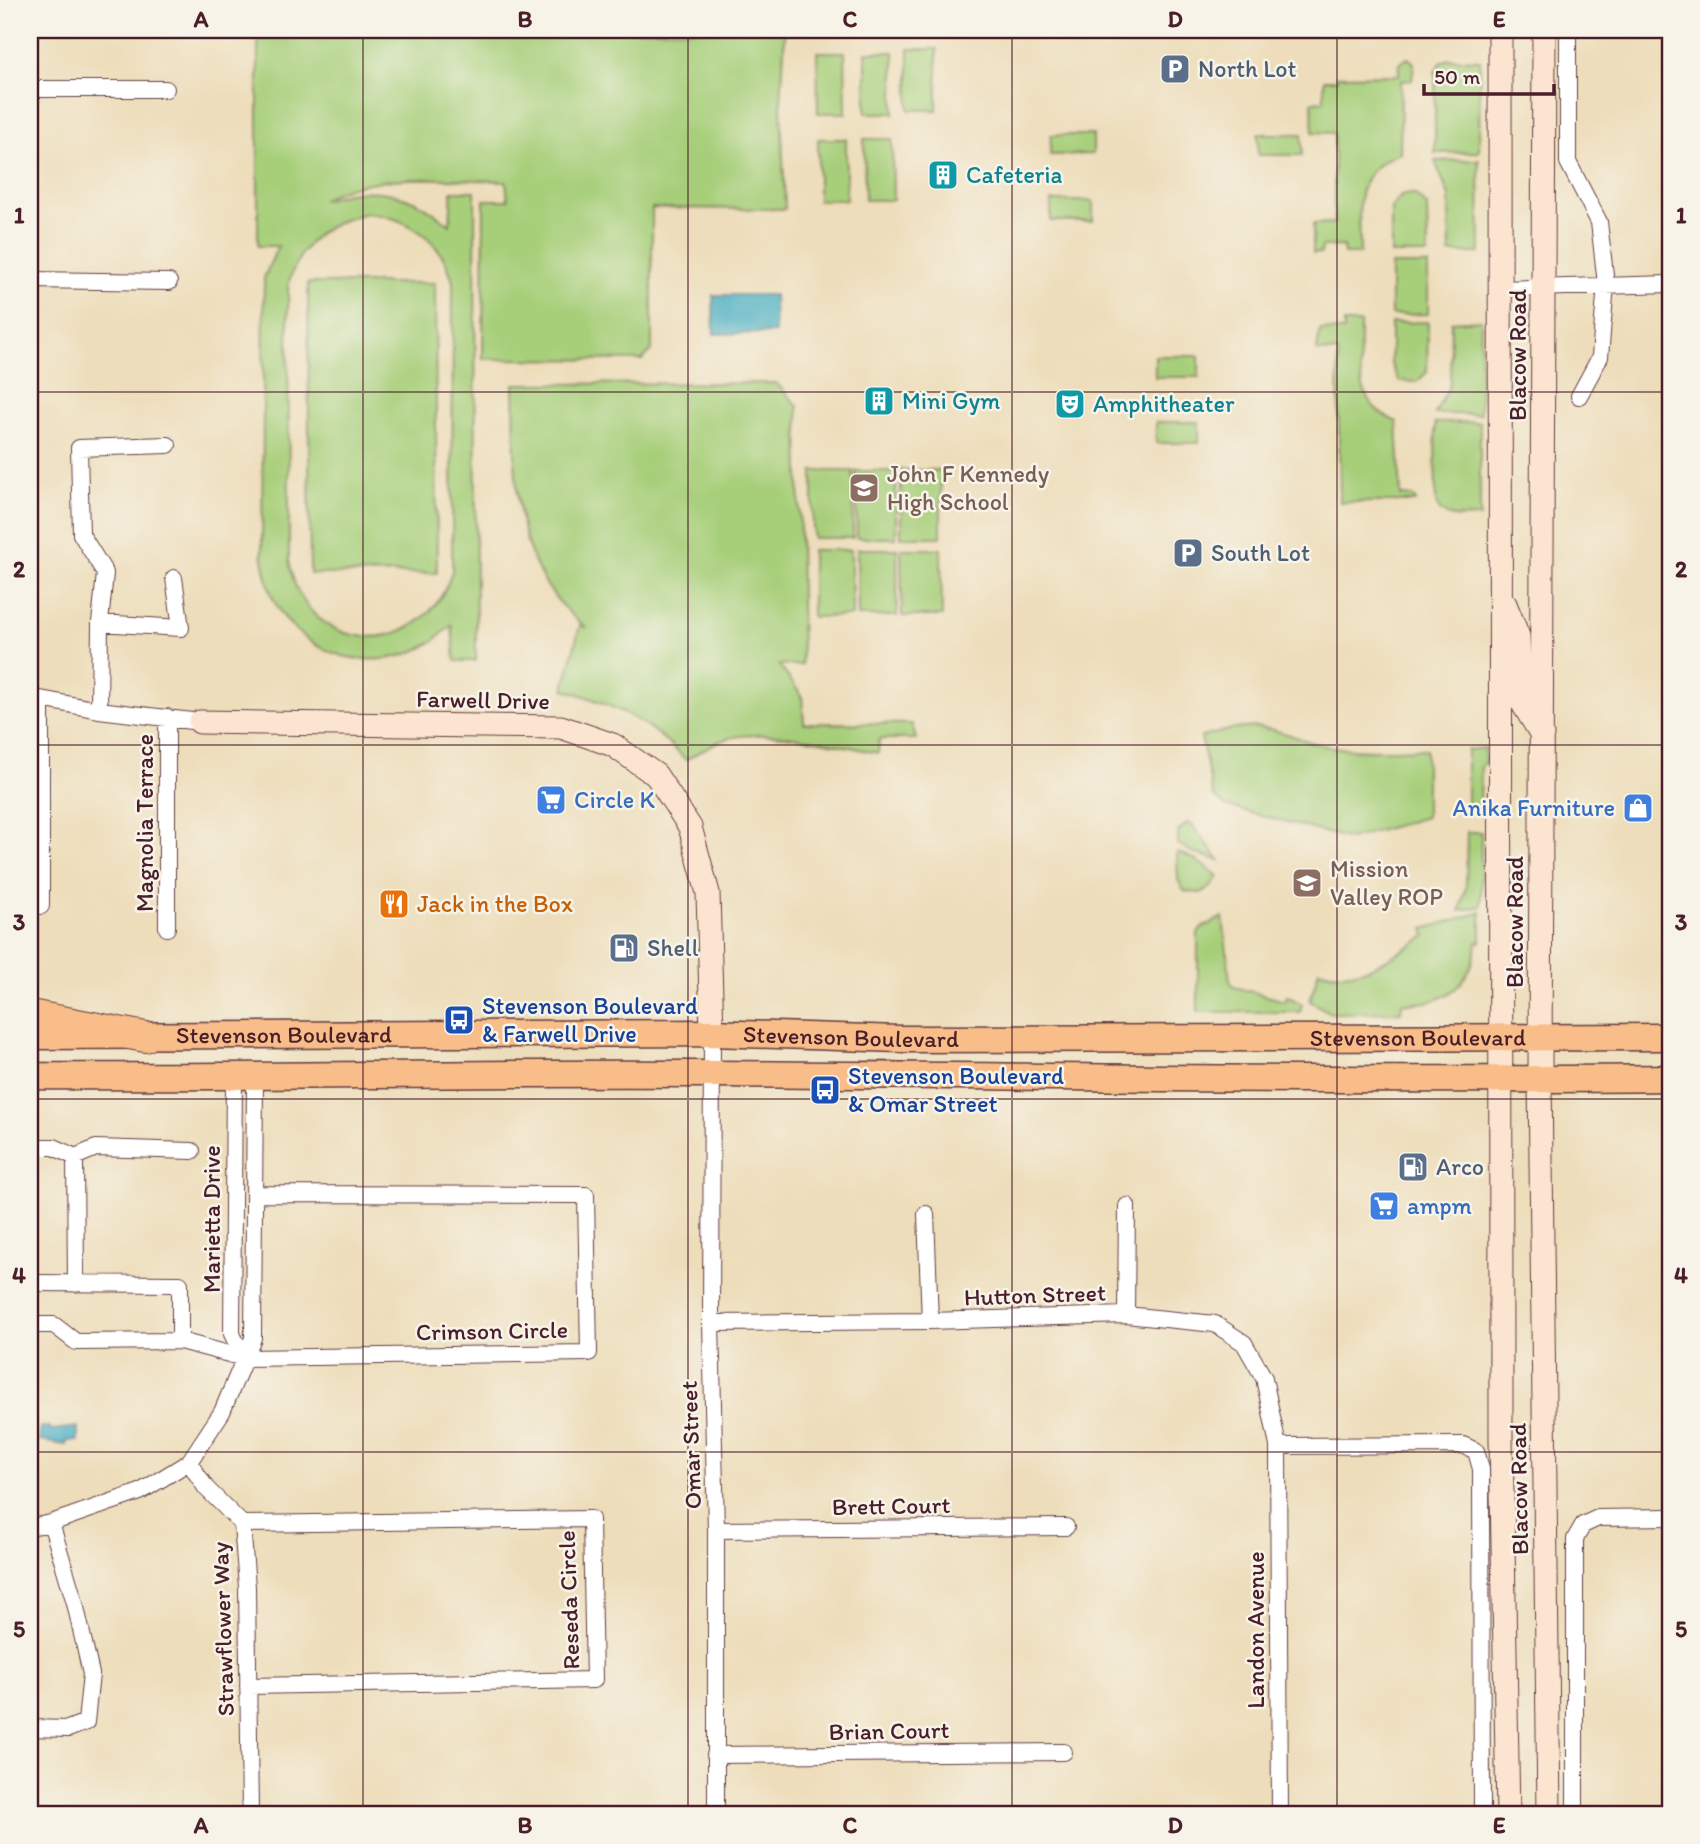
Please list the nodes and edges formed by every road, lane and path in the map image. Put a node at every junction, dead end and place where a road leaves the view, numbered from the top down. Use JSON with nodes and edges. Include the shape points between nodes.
{"nodes":[{"id":1,"x":1500,"y":30,"type":"edge"},
{"id":2,"x":1544,"y":30,"type":"edge"},
{"id":3,"x":1568,"y":30,"type":"edge"},
{"id":4,"x":30,"y":89,"type":"edge"},
{"id":5,"x":166,"y":89,"type":"dead end"},
{"id":6,"x":30,"y":280,"type":"edge"},
{"id":7,"x":169,"y":282,"type":"dead end"},
{"id":8,"x":1606,"y":284,"type":"junction"},
{"id":9,"x":1670,"y":284,"type":"edge"},
{"id":10,"x":1545,"y":286,"type":"junction"},
{"id":11,"x":1500,"y":289,"type":"junction"},
{"id":12,"x":1579,"y":396,"type":"dead end"},
{"id":13,"x":168,"y":445,"type":"dead end"},
{"id":14,"x":174,"y":578,"type":"dead end"},
{"id":15,"x":1500,"y":591,"type":"junction"},
{"id":16,"x":100,"y":623,"type":"junction"},
{"id":17,"x":35,"y":699,"type":"edge"},
{"id":18,"x":99,"y":710,"type":"junction"},
{"id":19,"x":167,"y":717,"type":"junction"},
{"id":20,"x":200,"y":722,"type":"joint"},
{"id":21,"x":1542,"y":735,"type":"junction"},
{"id":22,"x":41,"y":906,"type":"dead end"},
{"id":23,"x":167,"y":928,"type":"dead end"},
{"id":24,"x":30,"y":1015,"type":"edge"},
{"id":25,"x":712,"y":1033,"type":"junction"},
{"id":26,"x":30,"y":1036,"type":"edge"},
{"id":27,"x":145,"y":1037,"type":"junction"},
{"id":28,"x":1502,"y":1037,"type":"junction"},
{"id":29,"x":1540,"y":1037,"type":"junction"},
{"id":30,"x":1670,"y":1037,"type":"edge"},
{"id":31,"x":711,"y":1074,"type":"junction"},
{"id":32,"x":30,"y":1076,"type":"edge"},
{"id":33,"x":245,"y":1078,"type":"junction"},
{"id":34,"x":1670,"y":1078,"type":"edge"},
{"id":35,"x":1540,"y":1079,"type":"junction"},
{"id":36,"x":1502,"y":1080,"type":"junction"},
{"id":37,"x":30,"y":1147,"type":"edge"},
{"id":38,"x":192,"y":1151,"type":"dead end"},
{"id":39,"x":75,"y":1157,"type":"junction"},
{"id":40,"x":256,"y":1194,"type":"junction"},
{"id":41,"x":1127,"y":1206,"type":"dead end"},
{"id":42,"x":926,"y":1214,"type":"dead end"},
{"id":43,"x":30,"y":1283,"type":"edge"},
{"id":44,"x":76,"y":1284,"type":"junction"},
{"id":45,"x":1126,"y":1315,"type":"junction"},
{"id":46,"x":930,"y":1321,"type":"junction"},
{"id":47,"x":711,"y":1323,"type":"junction"},
{"id":48,"x":30,"y":1325,"type":"edge"},
{"id":49,"x":180,"y":1341,"type":"junction"},
{"id":50,"x":244,"y":1358,"type":"junction"},
{"id":51,"x":1278,"y":1446,"type":"junction"},
{"id":52,"x":189,"y":1462,"type":"junction"},
{"id":53,"x":1670,"y":1517,"type":"edge"},
{"id":54,"x":51,"y":1523,"type":"junction"},
{"id":55,"x":242,"y":1524,"type":"junction"},
{"id":56,"x":30,"y":1527,"type":"edge"},
{"id":57,"x":1066,"y":1527,"type":"dead end"},
{"id":58,"x":716,"y":1530,"type":"junction"},
{"id":59,"x":248,"y":1686,"type":"junction"},
{"id":60,"x":30,"y":1728,"type":"edge"},
{"id":61,"x":1064,"y":1752,"type":"dead end"},
{"id":62,"x":715,"y":1755,"type":"junction"},
{"id":63,"x":250,"y":1814,"type":"edge"},
{"id":64,"x":716,"y":1814,"type":"edge"},
{"id":65,"x":1280,"y":1814,"type":"edge"},
{"id":66,"x":1482,"y":1814,"type":"edge"},
{"id":67,"x":1508,"y":1814,"type":"edge"},
{"id":68,"x":1549,"y":1814,"type":"edge"},
{"id":69,"x":1576,"y":1814,"type":"edge"}],
"edges":[{"from":1,"to":11,"type":"main road","name":"Blacow Road"},
{"from":2,"to":10,"type":"main road","name":"Blacow Road"},
{"from":3,"to":8,"type":"street","via":[[1568,162],[1599,222]]},
{"from":4,"to":5,"type":"street"},
{"from":6,"to":7,"type":"street"},
{"from":8,"to":9,"type":"street"},
{"from":8,"to":10,"type":"street"},
{"from":8,"to":12,"type":"street","via":[[1600,358]]},
{"from":10,"to":11,"type":"street"},
{"from":10,"to":21,"type":"main road","name":"Blacow Road"},
{"from":11,"to":15,"type":"main road","name":"Blacow Road"},
{"from":13,"to":16,"type":"street","via":[[79,448],[81,534],[105,573]]},
{"from":14,"to":16,"type":"street","via":[[181,628]]},
{"from":15,"to":21,"type":"main road","via":[[1518,636],[1520,699]]},
{"from":15,"to":28,"type":"main road","name":"Blacow Road"},
{"from":16,"to":18,"type":"street"},
{"from":17,"to":18,"type":"street","name":"Farwell Drive"},
{"from":17,"to":22,"type":"street"},
{"from":18,"to":19,"type":"street","name":"Farwell Drive"},
{"from":19,"to":20,"type":"street","name":"Farwell Drive"},
{"from":19,"to":23,"type":"street","name":"Magnolia Terrace"},
{"from":20,"to":25,"type":"main road","name":"Farwell Drive","via":[[561,727],[613,745],[656,775],[690,827],[708,892]]},
{"from":21,"to":29,"type":"main road","name":"Blacow Road"},
{"from":24,"to":27,"type":"highway"},
{"from":25,"to":27,"type":"main road","name":"Stevenson Boulevard"},
{"from":25,"to":28,"type":"main road","name":"Stevenson Boulevard","via":[[900,1039]]},
{"from":25,"to":31,"type":"street","name":"Farwell Drive"},
{"from":26,"to":27,"type":"main road","name":"Stevenson Boulevard"},
{"from":28,"to":29,"type":"main road","name":"Stevenson Boulevard"},
{"from":28,"to":36,"type":"main road","name":"Blacow Road"},
{"from":29,"to":30,"type":"main road","name":"Stevenson Boulevard"},
{"from":29,"to":35,"type":"main road","name":"Blacow Road"},
{"from":31,"to":33,"type":"main road","name":"Stevenson Boulevard"},
{"from":31,"to":36,"type":"main road","name":"Stevenson Boulevard"},
{"from":31,"to":47,"type":"street","name":"Omar Street"},
{"from":32,"to":33,"type":"main road","name":"Stevenson Boulevard"},
{"from":33,"to":40,"type":"street","name":"Marietta Drive"},
{"from":33,"to":50,"type":"street","name":"Marietta Drive","via":[[232,1334]]},
{"from":34,"to":35,"type":"main road","name":"Stevenson Boulevard"},
{"from":35,"to":36,"type":"main road","name":"Stevenson Boulevard"},
{"from":35,"to":68,"type":"main road","name":"Blacow Road"},
{"from":36,"to":67,"type":"main road","name":"Blacow Road"},
{"from":37,"to":39,"type":"street","via":[[54,1147]]},
{"from":38,"to":39,"type":"street","via":[[96,1148]]},
{"from":39,"to":44,"type":"street"},
{"from":40,"to":50,"type":"street","name":"Marietta Drive","via":[[255,1312],[253,1338]]},
{"from":40,"to":50,"type":"street","name":"Crimson Circle","via":[[586,1195],[589,1353]]},
{"from":41,"to":45,"type":"street"},
{"from":42,"to":46,"type":"street"},
{"from":43,"to":44,"type":"street"},
{"from":44,"to":49,"type":"street","via":[[180,1284]]},
{"from":45,"to":46,"type":"street","name":"Hutton Street"},
{"from":45,"to":51,"type":"street","name":"Hutton Street","via":[[1215,1324],[1244,1343],[1265,1378]]},
{"from":46,"to":47,"type":"street","name":"Hutton Street"},
{"from":47,"to":58,"type":"street","name":"Omar Street"},
{"from":48,"to":49,"type":"street","via":[[54,1325],[76,1342]]},
{"from":49,"to":50,"type":"street"},
{"from":50,"to":52,"type":"street","name":"Marietta Drive","via":[[222,1412]]},
{"from":51,"to":65,"type":"street","name":"Landon Avenue"},
{"from":51,"to":66,"type":"street","name":"Blacow Road","via":[[1463,1445],[1475,1451],[1481,1469]]},
{"from":52,"to":54,"type":"street","name":"Marietta Drive","via":[[140,1492]]},
{"from":52,"to":55,"type":"street","name":"Strawflower Way","via":[[206,1488]]},
{"from":53,"to":69,"type":"street","via":[[1598,1518],[1583,1525],[1575,1538]]},
{"from":54,"to":56,"type":"street","name":"Marietta Drive"},
{"from":54,"to":60,"type":"street","via":[[91,1674],[86,1722],[68,1729]]},
{"from":55,"to":59,"type":"street","name":"Strawflower Way"},
{"from":55,"to":59,"type":"street","name":"Reseda Circle","via":[[592,1519],[594,1680]]},
{"from":57,"to":58,"type":"street","name":"Brett Court"},
{"from":58,"to":62,"type":"street","name":"Omar Street"},
{"from":59,"to":63,"type":"street","name":"Strawflower Way"},
{"from":61,"to":62,"type":"street","name":"Brian Court"},
{"from":62,"to":64,"type":"street","name":"Omar Street"}]}
